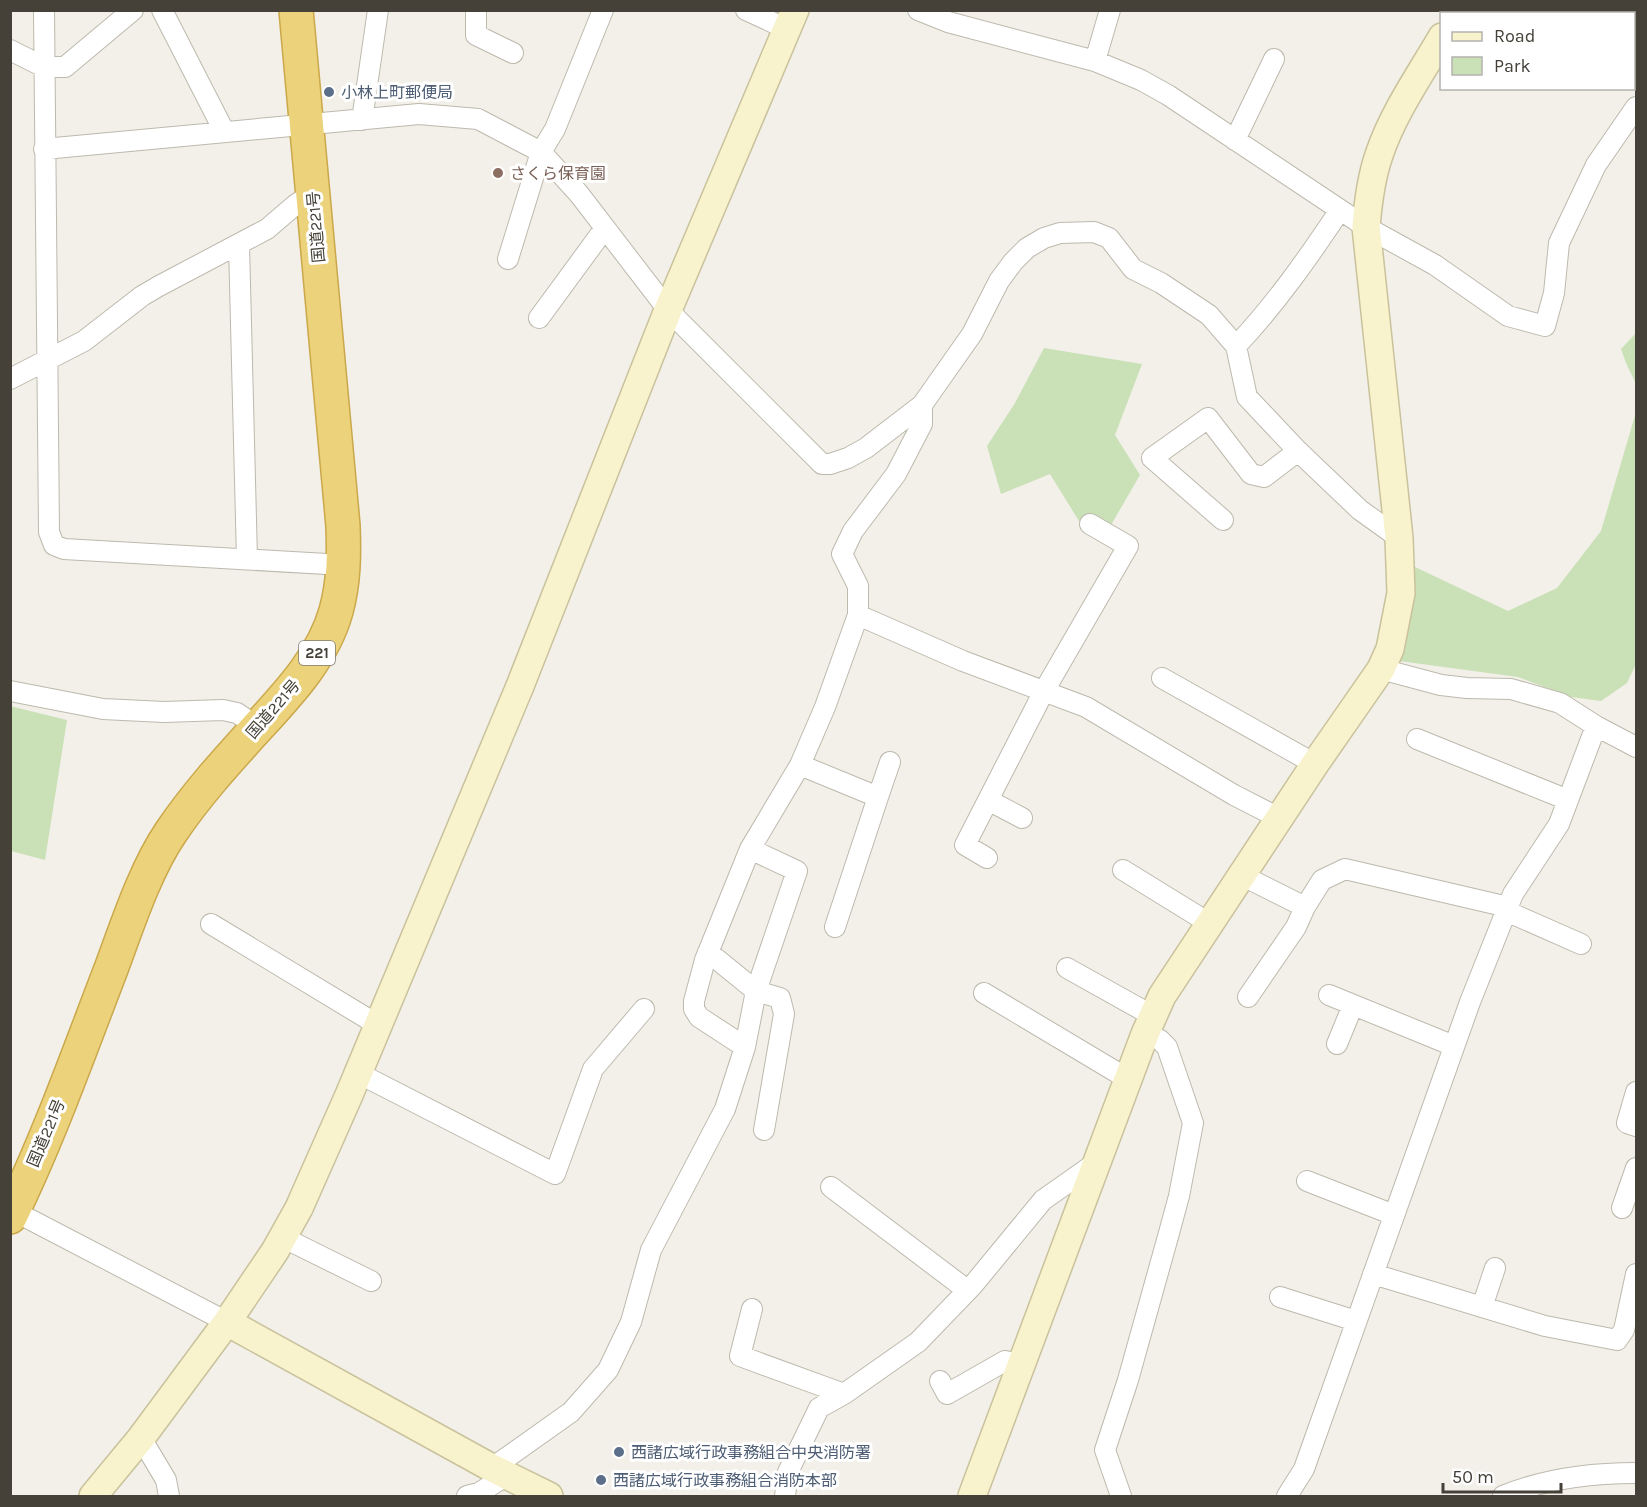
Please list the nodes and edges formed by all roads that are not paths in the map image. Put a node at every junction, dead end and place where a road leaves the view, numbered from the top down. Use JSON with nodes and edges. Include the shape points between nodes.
{"nodes":[{"id":1,"x":44,"y":10,"type":"edge"},
{"id":2,"x":133,"y":10,"type":"edge"},
{"id":3,"x":162,"y":10,"type":"edge"},
{"id":4,"x":296,"y":10,"type":"edge"},
{"id":5,"x":378,"y":10,"type":"edge"},
{"id":6,"x":476,"y":10,"type":"edge"},
{"id":7,"x":603,"y":10,"type":"edge"},
{"id":8,"x":746,"y":10,"type":"edge"},
{"id":9,"x":918,"y":10,"type":"edge"},
{"id":10,"x":1110,"y":10,"type":"edge"},
{"id":11,"x":791,"y":20,"type":"edge"},
{"id":12,"x":1440,"y":41,"type":"edge"},
{"id":13,"x":10,"y":50,"type":"edge"},
{"id":14,"x":513,"y":53,"type":"dead end"},
{"id":15,"x":1274,"y":59,"type":"dead end"},
{"id":16,"x":1095,"y":61,"type":"junction"},
{"id":17,"x":44,"y":67,"type":"junction"},
{"id":18,"x":1636,"y":107,"type":"edge"},
{"id":19,"x":362,"y":120,"type":"junction"},
{"id":20,"x":306,"y":126,"type":"junction"},
{"id":21,"x":224,"y":131,"type":"junction"},
{"id":22,"x":1235,"y":140,"type":"junction"},
{"id":23,"x":44,"y":148,"type":"junction"},
{"id":24,"x":541,"y":152,"type":"junction"},
{"id":25,"x":313,"y":193,"type":"junction"},
{"id":26,"x":1340,"y":210,"type":"junction"},
{"id":27,"x":1366,"y":227,"type":"junction"},
{"id":28,"x":605,"y":228,"type":"junction"},
{"id":29,"x":239,"y":245,"type":"junction"},
{"id":30,"x":508,"y":259,"type":"dead end"},
{"id":31,"x":668,"y":310,"type":"junction"},
{"id":32,"x":539,"y":318,"type":"dead end"},
{"id":33,"x":1236,"y":346,"type":"junction"},
{"id":34,"x":47,"y":360,"type":"junction"},
{"id":35,"x":10,"y":379,"type":"edge"},
{"id":36,"x":922,"y":405,"type":"junction"},
{"id":37,"x":1298,"y":451,"type":"junction"},
{"id":38,"x":1223,"y":520,"type":"dead end"},
{"id":39,"x":1090,"y":524,"type":"dead end"},
{"id":40,"x":1399,"y":538,"type":"junction"},
{"id":41,"x":247,"y":559,"type":"junction"},
{"id":42,"x":344,"y":565,"type":"junction"},
{"id":43,"x":858,"y":615,"type":"junction"},
{"id":44,"x":1381,"y":669,"type":"junction"},
{"id":45,"x":1162,"y":678,"type":"dead end"},
{"id":46,"x":10,"y":691,"type":"edge"},
{"id":47,"x":1044,"y":691,"type":"junction"},
{"id":48,"x":1596,"y":726,"type":"junction"},
{"id":49,"x":258,"y":727,"type":"junction"},
{"id":50,"x":1417,"y":739,"type":"dead end"},
{"id":51,"x":1636,"y":747,"type":"edge"},
{"id":52,"x":890,"y":762,"type":"dead end"},
{"id":53,"x":1315,"y":764,"type":"junction"},
{"id":54,"x":800,"y":765,"type":"junction"},
{"id":55,"x":878,"y":797,"type":"junction"},
{"id":56,"x":988,"y":800,"type":"junction"},
{"id":57,"x":1568,"y":800,"type":"junction"},
{"id":58,"x":1022,"y":818,"type":"dead end"},
{"id":59,"x":1280,"y":818,"type":"junction"},
{"id":60,"x":750,"y":849,"type":"junction"},
{"id":61,"x":987,"y":858,"type":"dead end"},
{"id":62,"x":1123,"y":870,"type":"dead end"},
{"id":63,"x":1241,"y":875,"type":"junction"},
{"id":64,"x":1305,"y":907,"type":"junction"},
{"id":65,"x":1507,"y":909,"type":"junction"},
{"id":66,"x":1209,"y":923,"type":"junction"},
{"id":67,"x":211,"y":924,"type":"dead end"},
{"id":68,"x":835,"y":927,"type":"dead end"},
{"id":69,"x":1581,"y":944,"type":"dead end"},
{"id":70,"x":708,"y":952,"type":"junction"},
{"id":71,"x":1067,"y":968,"type":"dead end"},
{"id":72,"x":756,"y":991,"type":"junction"},
{"id":73,"x":984,"y":993,"type":"dead end"},
{"id":74,"x":1329,"y":996,"type":"dead end"},
{"id":75,"x":1248,"y":997,"type":"dead end"},
{"id":76,"x":1353,"y":1005,"type":"junction"},
{"id":77,"x":644,"y":1009,"type":"dead end"},
{"id":78,"x":378,"y":1025,"type":"junction"},
{"id":79,"x":1149,"y":1025,"type":"junction"},
{"id":80,"x":1337,"y":1044,"type":"dead end"},
{"id":81,"x":1454,"y":1046,"type":"junction"},
{"id":82,"x":744,"y":1047,"type":"junction"},
{"id":83,"x":358,"y":1073,"type":"junction"},
{"id":84,"x":1128,"y":1079,"type":"junction"},
{"id":85,"x":1636,"y":1092,"type":"edge"},
{"id":86,"x":1636,"y":1126,"type":"edge"},
{"id":87,"x":764,"y":1130,"type":"dead end"},
{"id":88,"x":1097,"y":1162,"type":"junction"},
{"id":89,"x":1636,"y":1168,"type":"edge"},
{"id":90,"x":1307,"y":1181,"type":"dead end"},
{"id":91,"x":831,"y":1187,"type":"dead end"},
{"id":92,"x":1622,"y":1208,"type":"dead end"},
{"id":93,"x":12,"y":1212,"type":"edge"},
{"id":94,"x":1394,"y":1215,"type":"junction"},
{"id":95,"x":282,"y":1238,"type":"junction"},
{"id":96,"x":1495,"y":1268,"type":"dead end"},
{"id":97,"x":1373,"y":1274,"type":"junction"},
{"id":98,"x":1636,"y":1274,"type":"edge"},
{"id":99,"x":371,"y":1281,"type":"dead end"},
{"id":100,"x":967,"y":1290,"type":"junction"},
{"id":101,"x":1280,"y":1297,"type":"dead end"},
{"id":102,"x":1482,"y":1307,"type":"junction"},
{"id":103,"x":752,"y":1309,"type":"dead end"},
{"id":104,"x":1356,"y":1321,"type":"junction"},
{"id":105,"x":227,"y":1322,"type":"junction"},
{"id":106,"x":1022,"y":1364,"type":"junction"},
{"id":107,"x":940,"y":1381,"type":"dead end"},
{"id":108,"x":844,"y":1394,"type":"junction"},
{"id":109,"x":141,"y":1438,"type":"junction"},
{"id":110,"x":500,"y":1472,"type":"junction"},
{"id":111,"x":1636,"y":1473,"type":"edge"},
{"id":112,"x":93,"y":1497,"type":"edge"},
{"id":113,"x":169,"y":1497,"type":"edge"},
{"id":114,"x":467,"y":1497,"type":"edge"},
{"id":115,"x":549,"y":1497,"type":"edge"},
{"id":116,"x":785,"y":1497,"type":"edge"},
{"id":117,"x":972,"y":1497,"type":"edge"},
{"id":118,"x":1121,"y":1497,"type":"edge"},
{"id":119,"x":1287,"y":1497,"type":"edge"},
{"id":120,"x":1503,"y":1497,"type":"edge"}],
"edges":[{"from":1,"to":17,"type":"street"},
{"from":2,"to":17,"type":"street","via":[[65,67]]},
{"from":3,"to":21,"type":"street"},
{"from":4,"to":20,"type":"highway","name":"国道221号","number":"221"},
{"from":5,"to":19,"type":"street"},
{"from":6,"to":14,"type":"street","via":[[476,35]]},
{"from":7,"to":24,"type":"street","via":[[555,129]]},
{"from":8,"to":11,"type":"street"},
{"from":9,"to":16,"type":"street"},
{"from":10,"to":16,"type":"street"},
{"from":11,"to":31,"type":"street"},
{"from":12,"to":27,"type":"street","via":[[1378,156]]},
{"from":13,"to":17,"type":"street"},
{"from":15,"to":22,"type":"street"},
{"from":16,"to":22,"type":"street","via":[[1168,95]]},
{"from":17,"to":23,"type":"street"},
{"from":18,"to":27,"type":"street","via":[[1596,165],[1559,243],[1554,293],[1545,326],[1508,316],[1434,265]]},
{"from":19,"to":20,"type":"street"},
{"from":19,"to":24,"type":"street","via":[[419,114],[478,118]]},
{"from":20,"to":21,"type":"street"},
{"from":20,"to":25,"type":"highway","name":"国道221号","number":"221"},
{"from":21,"to":23,"type":"street"},
{"from":22,"to":26,"type":"street"},
{"from":23,"to":34,"type":"street"},
{"from":24,"to":28,"type":"street"},
{"from":24,"to":30,"type":"street"},
{"from":25,"to":29,"type":"street","via":[[267,229]]},
{"from":25,"to":42,"type":"highway","name":"国道221号","number":"221"},
{"from":26,"to":27,"type":"street"},
{"from":26,"to":33,"type":"street","via":[[1300,268]]},
{"from":27,"to":40,"type":"street"},
{"from":28,"to":31,"type":"street"},
{"from":28,"to":32,"type":"street"},
{"from":29,"to":34,"type":"street","via":[[142,296],[84,341]]},
{"from":29,"to":41,"type":"street"},
{"from":31,"to":36,"type":"street","via":[[822,464],[848,459]]},
{"from":31,"to":78,"type":"street","via":[[520,686]]},
{"from":33,"to":36,"type":"street","via":[[1209,315],[1132,269],[1109,238],[1094,232],[1060,233],[1027,248],[1013,262],[972,334]]},
{"from":33,"to":37,"type":"street","via":[[1247,397]]},
{"from":34,"to":35,"type":"street"},
{"from":34,"to":41,"type":"street","via":[[49,532],[54,545],[64,549]]},
{"from":36,"to":43,"type":"street","via":[[922,423],[896,474],[853,531],[842,554],[858,586]]},
{"from":37,"to":38,"type":"street","via":[[1264,477],[1251,474],[1208,418],[1152,458]]},
{"from":37,"to":40,"type":"street","via":[[1360,510]]},
{"from":39,"to":47,"type":"street","via":[[1128,546]]},
{"from":40,"to":44,"type":"street","via":[[1401,593],[1390,649]]},
{"from":41,"to":42,"type":"street"},
{"from":42,"to":49,"type":"highway","name":"国道221号","number":"221","via":[[336,613],[316,655],[291,691]]},
{"from":43,"to":47,"type":"street"},
{"from":43,"to":54,"type":"street"},
{"from":44,"to":48,"type":"street","via":[[1441,686],[1511,688],[1560,703]]},
{"from":44,"to":53,"type":"street"},
{"from":45,"to":53,"type":"street"},
{"from":46,"to":49,"type":"street","via":[[103,709],[224,710],[237,713]]},
{"from":47,"to":56,"type":"street"},
{"from":47,"to":59,"type":"street","via":[[1086,708]]},
{"from":48,"to":51,"type":"street"},
{"from":48,"to":57,"type":"street"},
{"from":49,"to":93,"type":"highway","name":"国道221号","number":"221","via":[[198,794],[164,845],[142,888],[52,1122]]},
{"from":50,"to":57,"type":"street"},
{"from":52,"to":55,"type":"street"},
{"from":53,"to":59,"type":"street"},
{"from":54,"to":55,"type":"street"},
{"from":54,"to":60,"type":"street"},
{"from":55,"to":68,"type":"street"},
{"from":56,"to":58,"type":"street"},
{"from":56,"to":61,"type":"street","via":[[964,845]]},
{"from":57,"to":65,"type":"street","via":[[1559,824]]},
{"from":59,"to":63,"type":"street"},
{"from":60,"to":70,"type":"street"},
{"from":60,"to":72,"type":"street","via":[[797,871]]},
{"from":62,"to":66,"type":"street"},
{"from":63,"to":64,"type":"street"},
{"from":63,"to":66,"type":"street"},
{"from":64,"to":65,"type":"street","via":[[1322,880],[1345,869]]},
{"from":64,"to":75,"type":"street","via":[[1296,927]]},
{"from":65,"to":69,"type":"street"},
{"from":65,"to":81,"type":"street"},
{"from":66,"to":79,"type":"street","via":[[1162,996]]},
{"from":67,"to":78,"type":"street"},
{"from":70,"to":72,"type":"street"},
{"from":70,"to":82,"type":"street","via":[[694,1009],[699,1017]]},
{"from":71,"to":79,"type":"street"},
{"from":72,"to":82,"type":"street"},
{"from":72,"to":87,"type":"street","via":[[780,998],[784,1014]]},
{"from":73,"to":84,"type":"street"},
{"from":74,"to":76,"type":"street"},
{"from":76,"to":80,"type":"street"},
{"from":76,"to":81,"type":"street"},
{"from":77,"to":83,"type":"street","via":[[593,1069],[555,1174]]},
{"from":78,"to":83,"type":"street"},
{"from":79,"to":84,"type":"street"},
{"from":79,"to":118,"type":"street","via":[[1167,1047],[1193,1123],[1179,1196],[1105,1450]]},
{"from":81,"to":94,"type":"street"},
{"from":82,"to":110,"type":"street","via":[[725,1109],[651,1250],[631,1322],[608,1370],[571,1412]]},
{"from":83,"to":95,"type":"street"},
{"from":84,"to":88,"type":"street"},
{"from":85,"to":86,"type":"street","via":[[1627,1123]]},
{"from":88,"to":100,"type":"street","via":[[1044,1200]]},
{"from":88,"to":106,"type":"street"},
{"from":89,"to":92,"type":"street"},
{"from":90,"to":94,"type":"street"},
{"from":91,"to":100,"type":"street"},
{"from":93,"to":105,"type":"street"},
{"from":94,"to":97,"type":"street"},
{"from":95,"to":99,"type":"street"},
{"from":95,"to":105,"type":"street"},
{"from":96,"to":102,"type":"street"},
{"from":97,"to":102,"type":"street"},
{"from":97,"to":104,"type":"street"},
{"from":98,"to":102,"type":"street","via":[[1624,1330],[1617,1340],[1545,1326]]},
{"from":100,"to":108,"type":"street","via":[[918,1342]]},
{"from":101,"to":104,"type":"street"},
{"from":103,"to":108,"type":"street","via":[[740,1356]]},
{"from":104,"to":119,"type":"street","via":[[1304,1469]]},
{"from":105,"to":109,"type":"street"},
{"from":105,"to":110,"type":"street"},
{"from":106,"to":107,"type":"street","via":[[1005,1361],[947,1394]]},
{"from":106,"to":117,"type":"street"},
{"from":108,"to":116,"type":"street","via":[[819,1408],[788,1472]]},
{"from":109,"to":112,"type":"street"},
{"from":109,"to":113,"type":"street","via":[[166,1480]]},
{"from":110,"to":114,"type":"street","via":[[479,1493]]},
{"from":110,"to":115,"type":"street"},
{"from":111,"to":120,"type":"street","via":[[1605,1473],[1527,1486]]}]}
